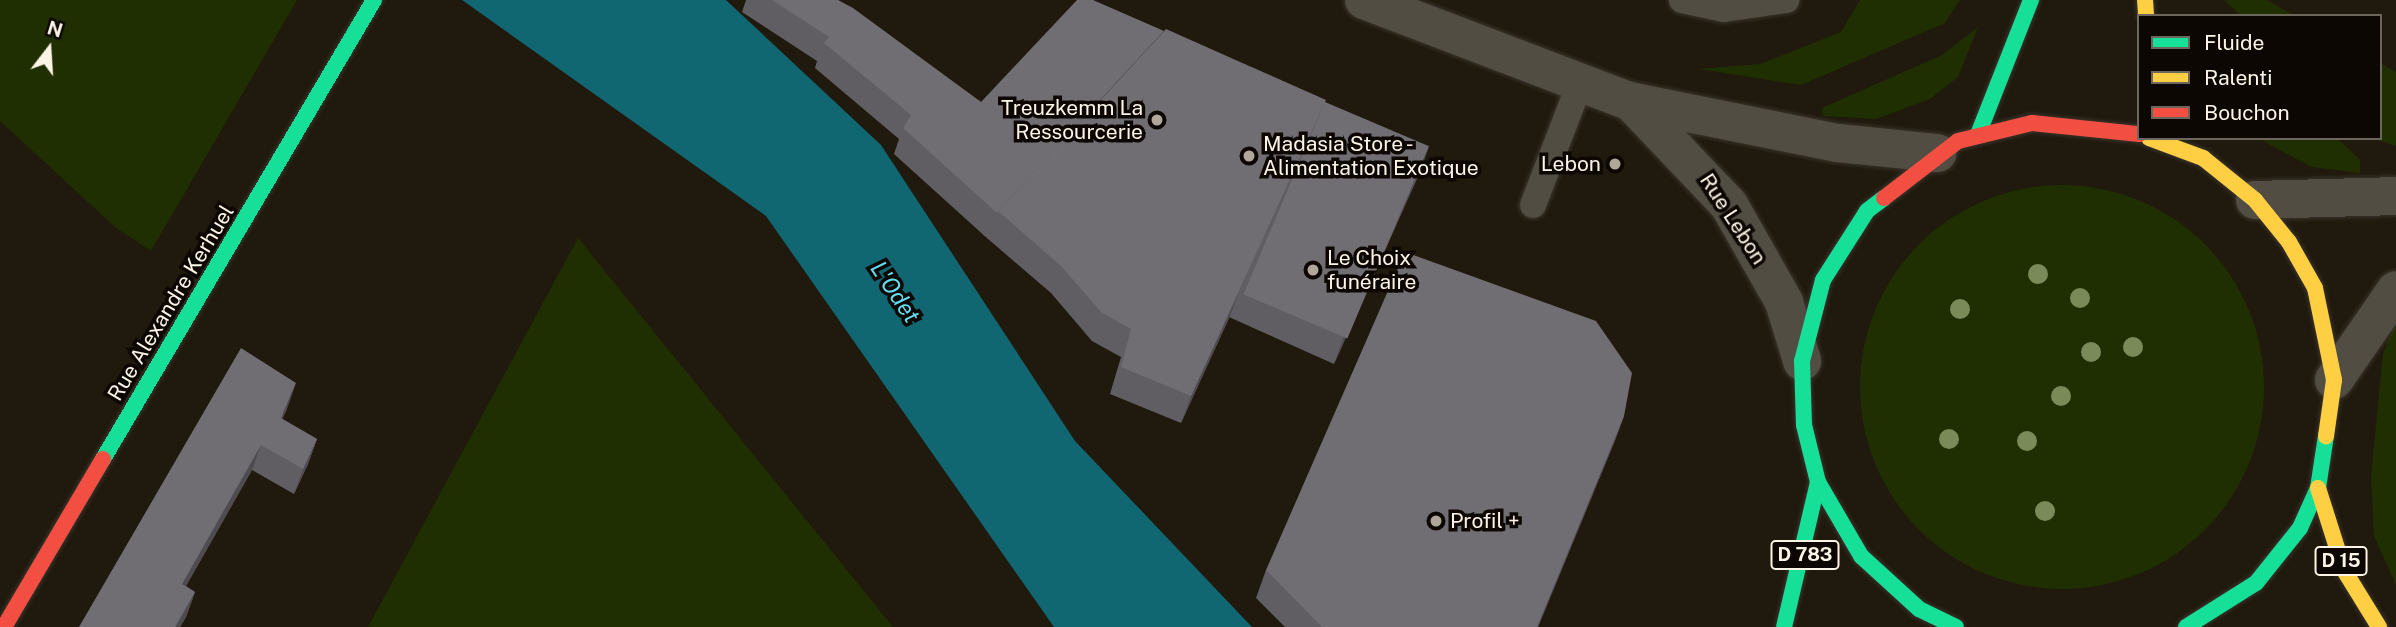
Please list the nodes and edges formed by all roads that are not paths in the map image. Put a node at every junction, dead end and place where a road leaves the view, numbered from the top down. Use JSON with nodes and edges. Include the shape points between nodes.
{"nodes":[{"id":1,"x":374,"y":0,"type":"edge"},
{"id":2,"x":1364,"y":0,"type":"edge"},
{"id":3,"x":1682,"y":0,"type":"edge"},
{"id":4,"x":1786,"y":0,"type":"edge"},
{"id":5,"x":2031,"y":0,"type":"edge"},
{"id":6,"x":1580,"y":83,"type":"junction"},
{"id":7,"x":1629,"y":101,"type":"junction"},
{"id":8,"x":1979,"y":132,"type":"junction"},
{"id":9,"x":2137,"y":134,"type":"edge"},
{"id":10,"x":2154,"y":140,"type":"edge"},
{"id":11,"x":2193,"y":140,"type":"edge"},
{"id":12,"x":1937,"y":153,"type":"junction"},
{"id":13,"x":2203,"y":158,"type":"junction"},
{"id":14,"x":2396,"y":196,"type":"edge"},
{"id":15,"x":2255,"y":200,"type":"junction"},
{"id":16,"x":1532,"y":205,"type":"dead end"},
{"id":17,"x":2396,"y":290,"type":"edge"},
{"id":18,"x":1802,"y":361,"type":"junction"},
{"id":19,"x":2334,"y":380,"type":"junction"},
{"id":20,"x":1818,"y":482,"type":"junction"},
{"id":21,"x":2318,"y":488,"type":"junction"},
{"id":22,"x":4,"y":627,"type":"edge"},
{"id":23,"x":1784,"y":627,"type":"edge"},
{"id":24,"x":1956,"y":627,"type":"edge"},
{"id":25,"x":2186,"y":627,"type":"edge"},
{"id":26,"x":2379,"y":627,"type":"edge"}],
"edges":[{"from":1,"to":22,"type":"main road","name":"Rue Alexandre Kerhuel"},
{"from":2,"to":6,"type":"street","name":"Rue Lebon"},
{"from":3,"to":4,"type":"lane","via":[[1724,9]]},
{"from":5,"to":8,"type":"main road"},
{"from":6,"to":7,"type":"street","name":"Rue Lebon"},
{"from":6,"to":16,"type":"lane"},
{"from":7,"to":12,"type":"street","name":"Rue Lebon","via":[[1838,143]]},
{"from":7,"to":18,"type":"street","name":"Rue Lebon","via":[[1729,205],[1784,302]]},
{"from":8,"to":9,"type":"main road","via":[[2032,123]]},
{"from":8,"to":12,"type":"main road"},
{"from":10,"to":13,"type":"main road"},
{"from":11,"to":13,"type":"main road"},
{"from":12,"to":18,"type":"main road","via":[[1867,211],[1823,280]]},
{"from":13,"to":15,"type":"main road"},
{"from":14,"to":15,"type":"street"},
{"from":15,"to":19,"type":"main road","via":[[2315,288]]},
{"from":17,"to":19,"type":"street"},
{"from":18,"to":20,"type":"main road","via":[[1804,425]]},
{"from":19,"to":21,"type":"main road"},
{"from":20,"to":23,"type":"main road","number":"D 783"},
{"from":20,"to":24,"type":"main road","via":[[1861,556],[1919,609]]},
{"from":21,"to":25,"type":"main road","via":[[2300,528],[2256,583]]},
{"from":21,"to":26,"type":"main road","number":"D 15","via":[[2344,570]]}]}
